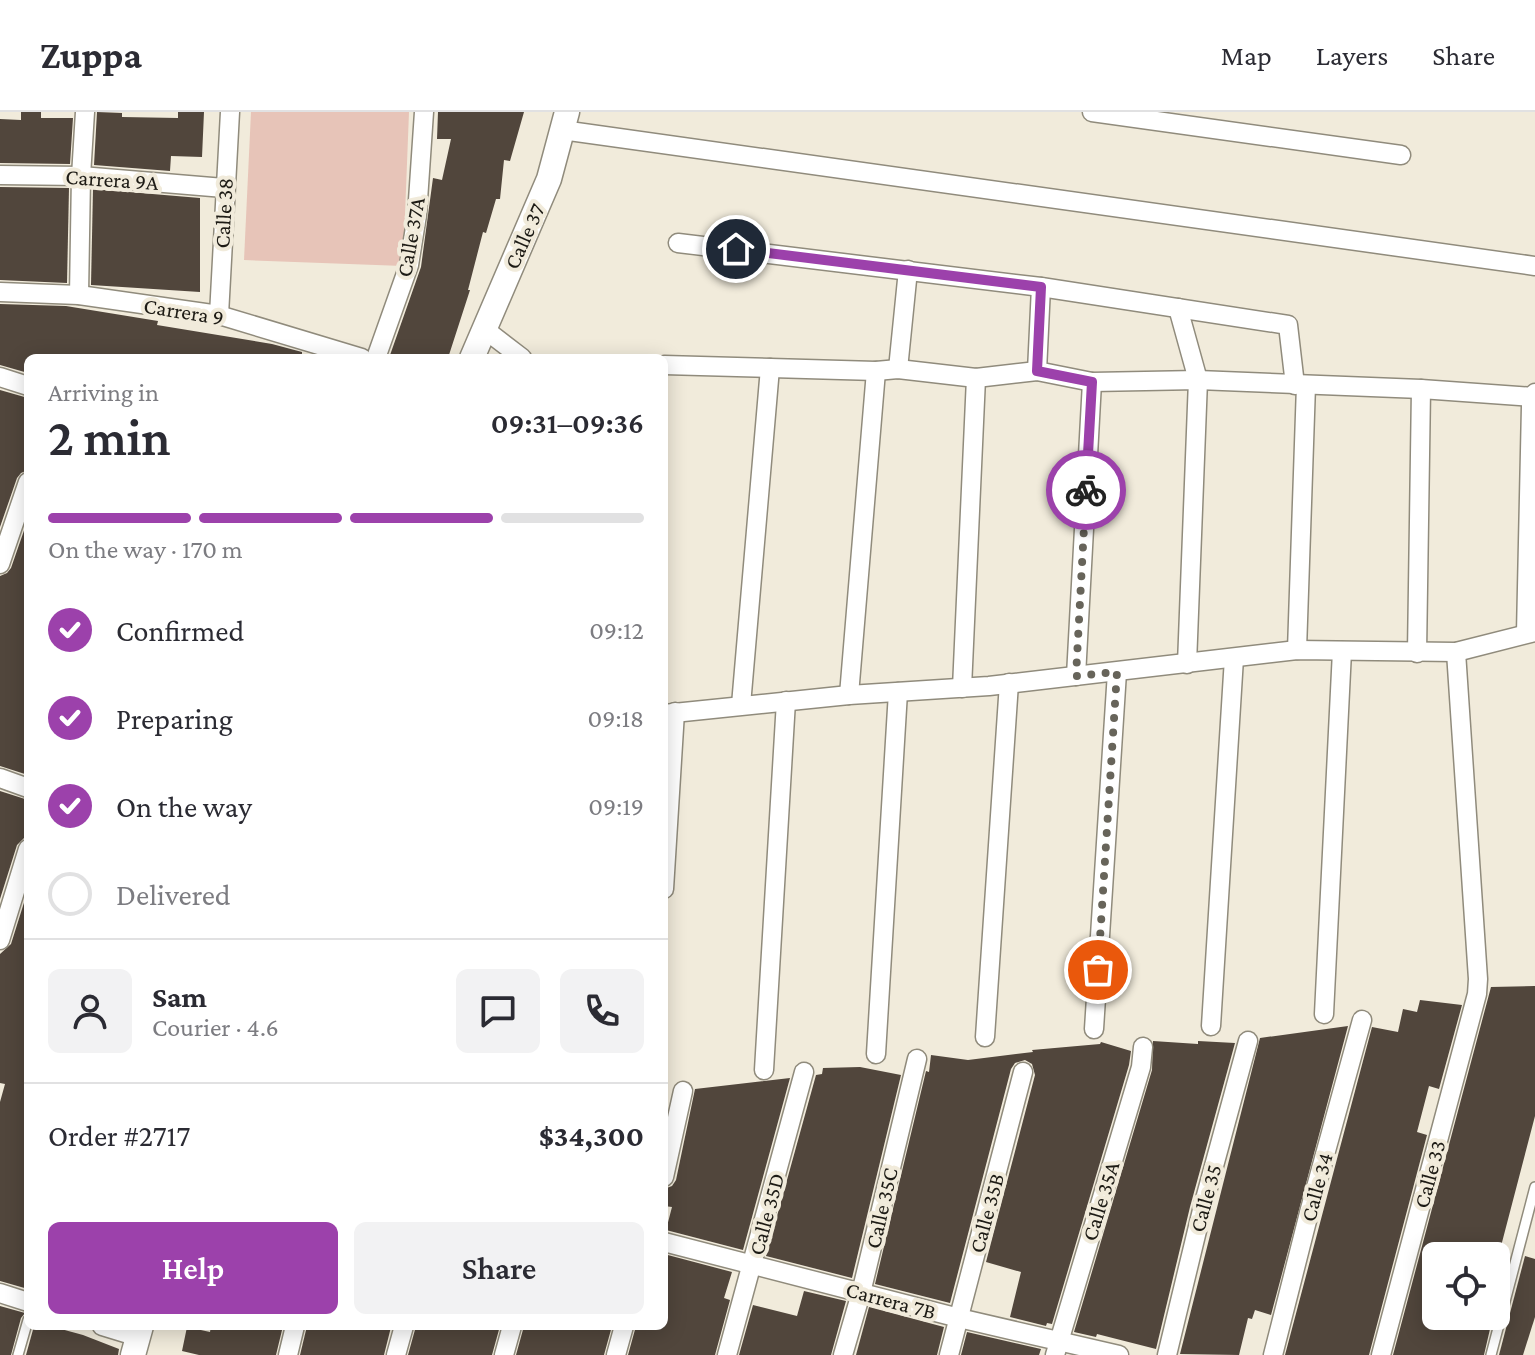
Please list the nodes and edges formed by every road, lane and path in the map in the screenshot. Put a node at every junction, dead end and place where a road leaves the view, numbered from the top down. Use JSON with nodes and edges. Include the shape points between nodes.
{"nodes":[{"id":1,"x":85,"y":112,"type":"edge"},
{"id":2,"x":230,"y":112,"type":"edge"},
{"id":3,"x":424,"y":112,"type":"edge"},
{"id":4,"x":1092,"y":112,"type":"edge"},
{"id":5,"x":564,"y":121,"type":"edge"},
{"id":6,"x":1401,"y":155,"type":"dead end"},
{"id":7,"x":0,"y":175,"type":"edge"},
{"id":8,"x":81,"y":176,"type":"junction"},
{"id":9,"x":224,"y":188,"type":"junction"},
{"id":10,"x":678,"y":243,"type":"dead end"},
{"id":11,"x":1535,"y":266,"type":"edge"},
{"id":12,"x":908,"y":270,"type":"junction"},
{"id":13,"x":1041,"y":287,"type":"junction"},
{"id":14,"x":0,"y":292,"type":"edge"},
{"id":15,"x":79,"y":295,"type":"junction"},
{"id":16,"x":1178,"y":308,"type":"junction"},
{"id":17,"x":219,"y":315,"type":"junction"},
{"id":18,"x":483,"y":328,"type":"junction"},
{"id":19,"x":349,"y":354,"type":"edge"},
{"id":20,"x":377,"y":354,"type":"edge"},
{"id":21,"x":473,"y":354,"type":"edge"},
{"id":22,"x":517,"y":354,"type":"edge"},
{"id":23,"x":668,"y":365,"type":"edge"},
{"id":24,"x":770,"y":368,"type":"junction"},
{"id":25,"x":898,"y":369,"type":"junction"},
{"id":26,"x":876,"y":371,"type":"junction"},
{"id":27,"x":1037,"y":371,"type":"junction"},
{"id":28,"x":0,"y":377,"type":"edge"},
{"id":29,"x":976,"y":378,"type":"junction"},
{"id":30,"x":1198,"y":380,"type":"junction"},
{"id":31,"x":1092,"y":382,"type":"junction"},
{"id":32,"x":24,"y":385,"type":"edge"},
{"id":33,"x":1301,"y":385,"type":"junction"},
{"id":34,"x":1421,"y":389,"type":"junction"},
{"id":35,"x":1534,"y":395,"type":"edge"},
{"id":36,"x":24,"y":494,"type":"edge"},
{"id":37,"x":0,"y":564,"type":"edge"},
{"id":38,"x":1530,"y":633,"type":"edge"},
{"id":39,"x":1297,"y":650,"type":"junction"},
{"id":40,"x":1342,"y":651,"type":"junction"},
{"id":41,"x":1456,"y":652,"type":"junction"},
{"id":42,"x":1417,"y":653,"type":"junction"},
{"id":43,"x":1234,"y":658,"type":"junction"},
{"id":44,"x":1187,"y":664,"type":"junction"},
{"id":45,"x":1117,"y":672,"type":"junction"},
{"id":46,"x":1076,"y":676,"type":"junction"},
{"id":47,"x":1009,"y":683,"type":"junction"},
{"id":48,"x":962,"y":688,"type":"junction"},
{"id":49,"x":898,"y":692,"type":"junction"},
{"id":50,"x":849,"y":695,"type":"junction"},
{"id":51,"x":786,"y":701,"type":"junction"},
{"id":52,"x":741,"y":705,"type":"junction"},
{"id":53,"x":669,"y":713,"type":"edge"},
{"id":54,"x":668,"y":748,"type":"edge"},
{"id":55,"x":0,"y":778,"type":"edge"},
{"id":56,"x":24,"y":787,"type":"edge"},
{"id":57,"x":24,"y":862,"type":"edge"},
{"id":58,"x":0,"y":940,"type":"edge"},
{"id":59,"x":1324,"y":1014,"type":"dead end"},
{"id":60,"x":1362,"y":1020,"type":"dead end"},
{"id":61,"x":1211,"y":1026,"type":"dead end"},
{"id":62,"x":1094,"y":1029,"type":"dead end"},
{"id":63,"x":985,"y":1037,"type":"dead end"},
{"id":64,"x":1248,"y":1041,"type":"dead end"},
{"id":65,"x":1143,"y":1047,"type":"dead end"},
{"id":66,"x":876,"y":1054,"type":"dead end"},
{"id":67,"x":917,"y":1059,"type":"dead end"},
{"id":68,"x":764,"y":1070,"type":"dead end"},
{"id":69,"x":804,"y":1072,"type":"dead end"},
{"id":70,"x":1023,"y":1072,"type":"dead end"},
{"id":71,"x":683,"y":1091,"type":"dead end"},
{"id":72,"x":668,"y":1159,"type":"edge"},
{"id":73,"x":1535,"y":1187,"type":"edge"},
{"id":74,"x":668,"y":1243,"type":"edge"},
{"id":75,"x":753,"y":1264,"type":"junction"},
{"id":76,"x":0,"y":1293,"type":"edge"},
{"id":77,"x":861,"y":1293,"type":"junction"},
{"id":78,"x":24,"y":1301,"type":"edge"},
{"id":79,"x":959,"y":1318,"type":"junction"},
{"id":80,"x":25,"y":1330,"type":"edge"},
{"id":81,"x":113,"y":1330,"type":"edge"},
{"id":82,"x":294,"y":1330,"type":"edge"},
{"id":83,"x":403,"y":1330,"type":"edge"},
{"id":84,"x":511,"y":1330,"type":"edge"},
{"id":85,"x":623,"y":1330,"type":"edge"},
{"id":86,"x":137,"y":1339,"type":"edge"},
{"id":87,"x":1056,"y":1348,"type":"edge"},
{"id":88,"x":18,"y":1355,"type":"edge"},
{"id":89,"x":288,"y":1355,"type":"edge"},
{"id":90,"x":396,"y":1355,"type":"edge"},
{"id":91,"x":504,"y":1355,"type":"edge"},
{"id":92,"x":616,"y":1355,"type":"edge"},
{"id":93,"x":727,"y":1355,"type":"edge"},
{"id":94,"x":843,"y":1355,"type":"edge"},
{"id":95,"x":949,"y":1355,"type":"edge"},
{"id":96,"x":1119,"y":1355,"type":"edge"},
{"id":97,"x":1167,"y":1355,"type":"edge"},
{"id":98,"x":1273,"y":1355,"type":"edge"},
{"id":99,"x":1381,"y":1355,"type":"edge"},
{"id":100,"x":1491,"y":1355,"type":"edge"}],
"edges":[{"from":1,"to":8,"type":"street"},
{"from":2,"to":9,"type":"street","name":"Calle 38"},
{"from":3,"to":20,"type":"street","name":"Calle 37A","via":[[409,265]]},
{"from":4,"to":6,"type":"street"},
{"from":5,"to":11,"type":"street"},
{"from":5,"to":18,"type":"main road","name":"Calle 37","via":[[549,179]]},
{"from":7,"to":8,"type":"street","name":"Carrera 9A"},
{"from":8,"to":9,"type":"street","name":"Carrera 9A"},
{"from":8,"to":15,"type":"street"},
{"from":9,"to":17,"type":"street","name":"Calle 38"},
{"from":10,"to":12,"type":"street"},
{"from":12,"to":13,"type":"street"},
{"from":12,"to":25,"type":"street"},
{"from":13,"to":16,"type":"street"},
{"from":13,"to":27,"type":"street"},
{"from":14,"to":15,"type":"street","name":"Carrera 9"},
{"from":15,"to":17,"type":"street","name":"Carrera 9"},
{"from":16,"to":30,"type":"street"},
{"from":16,"to":33,"type":"street","via":[[1288,325]]},
{"from":17,"to":19,"type":"street","name":"Carrera 9"},
{"from":18,"to":21,"type":"main road","name":"Calle 37"},
{"from":18,"to":22,"type":"street"},
{"from":23,"to":24,"type":"street"},
{"from":24,"to":26,"type":"street"},
{"from":24,"to":52,"type":"street"},
{"from":25,"to":26,"type":"street"},
{"from":25,"to":29,"type":"street"},
{"from":26,"to":50,"type":"street"},
{"from":27,"to":29,"type":"street"},
{"from":27,"to":31,"type":"street"},
{"from":28,"to":32,"type":"street"},
{"from":29,"to":48,"type":"street"},
{"from":30,"to":31,"type":"street"},
{"from":30,"to":33,"type":"street"},
{"from":30,"to":44,"type":"street"},
{"from":31,"to":46,"type":"street"},
{"from":33,"to":34,"type":"street"},
{"from":33,"to":39,"type":"street"},
{"from":34,"to":35,"type":"street"},
{"from":34,"to":42,"type":"street"},
{"from":35,"to":38,"type":"street"},
{"from":36,"to":37,"type":"street"},
{"from":38,"to":41,"type":"street"},
{"from":39,"to":40,"type":"street"},
{"from":39,"to":43,"type":"street"},
{"from":40,"to":42,"type":"street"},
{"from":40,"to":59,"type":"street"},
{"from":41,"to":42,"type":"street"},
{"from":41,"to":99,"type":"street","name":"Calle 33","via":[[1477,994]]},
{"from":43,"to":44,"type":"street"},
{"from":43,"to":61,"type":"street"},
{"from":44,"to":45,"type":"street"},
{"from":45,"to":46,"type":"street"},
{"from":45,"to":62,"type":"street"},
{"from":46,"to":47,"type":"street"},
{"from":47,"to":48,"type":"street"},
{"from":47,"to":63,"type":"street"},
{"from":48,"to":49,"type":"street"},
{"from":49,"to":50,"type":"street"},
{"from":49,"to":66,"type":"street"},
{"from":50,"to":51,"type":"street"},
{"from":51,"to":52,"type":"street"},
{"from":51,"to":68,"type":"street"},
{"from":52,"to":53,"type":"street"},
{"from":53,"to":54,"type":"street"},
{"from":55,"to":56,"type":"street"},
{"from":57,"to":58,"type":"street"},
{"from":60,"to":98,"type":"street","name":"Calle 34"},
{"from":64,"to":97,"type":"street","name":"Calle 35"},
{"from":65,"to":87,"type":"street","name":"Calle 35A"},
{"from":67,"to":77,"type":"street","name":"Calle 35C"},
{"from":69,"to":75,"type":"street","name":"Calle 35D"},
{"from":70,"to":79,"type":"street","name":"Calle 35B"},
{"from":71,"to":72,"type":"street"},
{"from":73,"to":100,"type":"lane"},
{"from":74,"to":75,"type":"street","name":"Carrera 7B"},
{"from":75,"to":77,"type":"street","name":"Carrera 7B"},
{"from":75,"to":93,"type":"street","name":"Calle 35D"},
{"from":76,"to":78,"type":"street"},
{"from":77,"to":79,"type":"street","name":"Carrera 7B"},
{"from":77,"to":94,"type":"street","name":"Calle 35C"},
{"from":79,"to":87,"type":"street","name":"Carrera 7B"},
{"from":79,"to":95,"type":"street","name":"Calle 35B"},
{"from":80,"to":88,"type":"lane"},
{"from":81,"to":86,"type":"street"},
{"from":82,"to":89,"type":"street"},
{"from":83,"to":90,"type":"street"},
{"from":84,"to":91,"type":"street"},
{"from":85,"to":92,"type":"street"},
{"from":87,"to":96,"type":"street","name":"Carrera 7B"}]}
